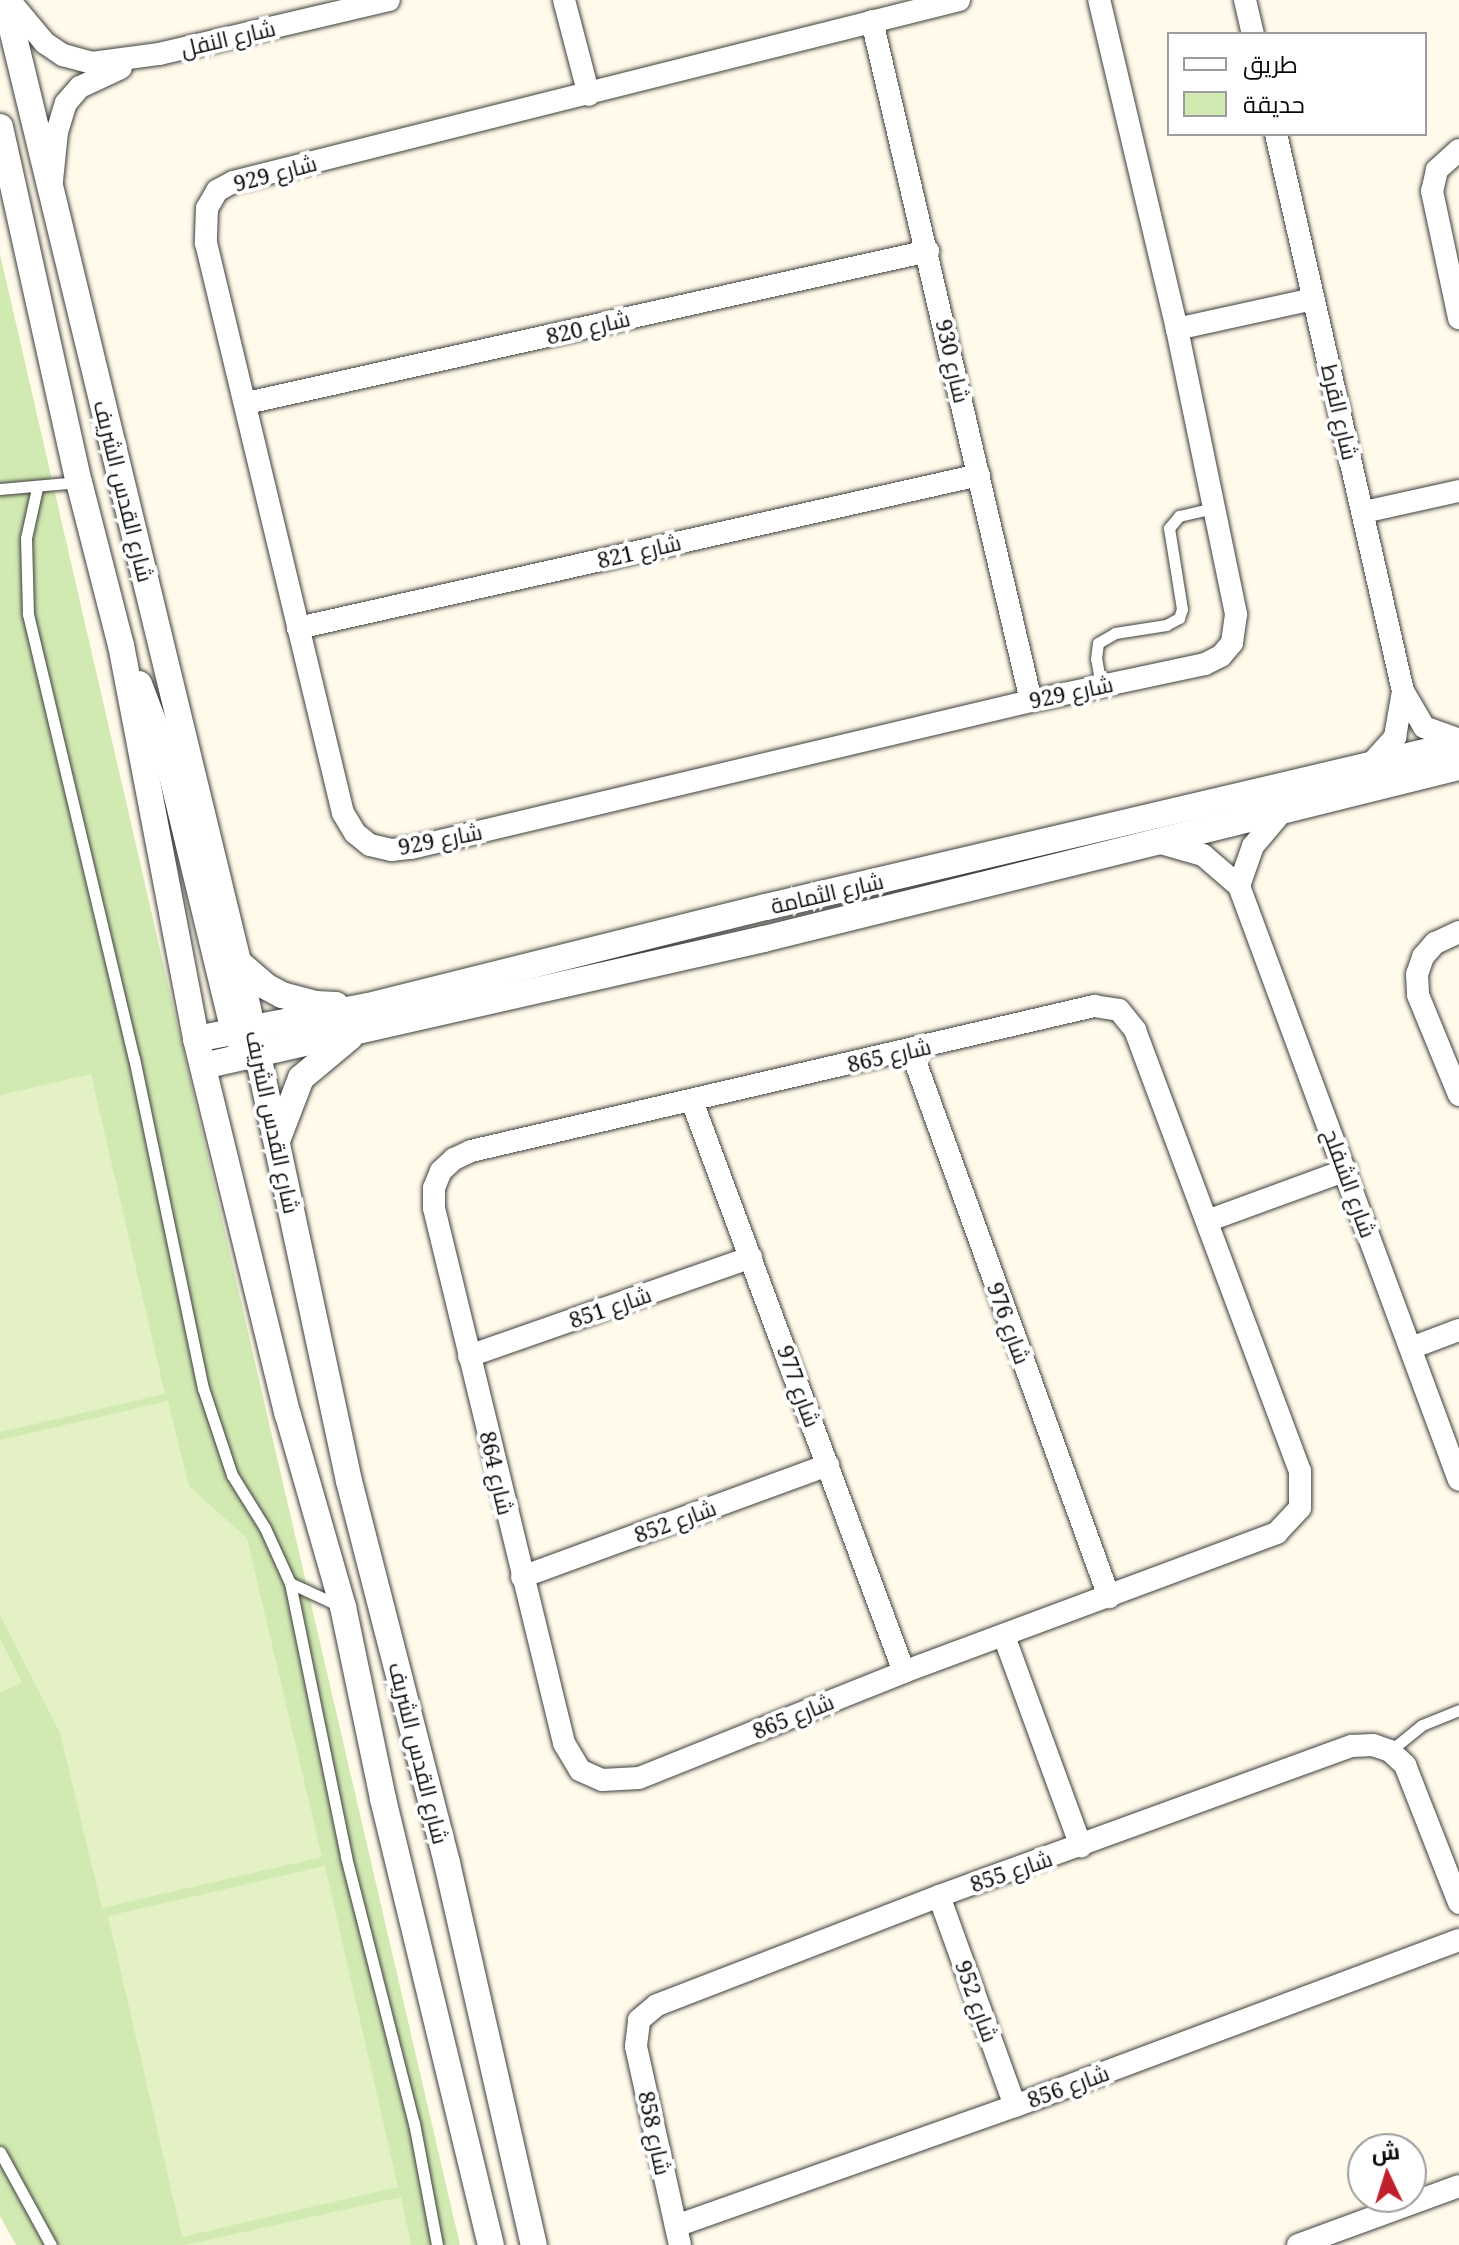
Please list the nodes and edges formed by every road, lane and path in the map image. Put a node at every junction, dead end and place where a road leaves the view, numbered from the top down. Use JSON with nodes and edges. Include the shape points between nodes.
{"nodes":[{"id":1,"x":7,"y":0,"type":"edge"},
{"id":2,"x":389,"y":0,"type":"edge"},
{"id":3,"x":564,"y":0,"type":"edge"},
{"id":4,"x":959,"y":0,"type":"edge"},
{"id":5,"x":1099,"y":0,"type":"edge"},
{"id":6,"x":1245,"y":0,"type":"edge"},
{"id":7,"x":349,"y":5,"type":"edge"},
{"id":8,"x":872,"y":21,"type":"junction"},
{"id":9,"x":1253,"y":32,"type":"edge"},
{"id":10,"x":159,"y":54,"type":"junction"},
{"id":11,"x":589,"y":95,"type":"junction"},
{"id":12,"x":0,"y":127,"type":"edge"},
{"id":13,"x":1276,"y":136,"type":"edge"},
{"id":14,"x":1459,"y":150,"type":"edge"},
{"id":15,"x":51,"y":189,"type":"junction"},
{"id":16,"x":928,"y":251,"type":"junction"},
{"id":17,"x":1313,"y":299,"type":"junction"},
{"id":18,"x":1459,"y":318,"type":"edge"},
{"id":19,"x":1177,"y":329,"type":"junction"},
{"id":20,"x":247,"y":403,"type":"junction"},
{"id":21,"x":979,"y":475,"type":"junction"},
{"id":22,"x":79,"y":482,"type":"junction"},
{"id":23,"x":37,"y":488,"type":"junction"},
{"id":24,"x":0,"y":489,"type":"edge"},
{"id":25,"x":1459,"y":491,"type":"edge"},
{"id":26,"x":1214,"y":508,"type":"junction"},
{"id":27,"x":1364,"y":512,"type":"junction"},
{"id":28,"x":298,"y":628,"type":"junction"},
{"id":29,"x":121,"y":645,"type":"junction"},
{"id":30,"x":1101,"y":686,"type":"junction"},
{"id":31,"x":1403,"y":691,"type":"junction"},
{"id":32,"x":1031,"y":701,"type":"junction"},
{"id":33,"x":1459,"y":742,"type":"edge"},
{"id":34,"x":1370,"y":765,"type":"junction"},
{"id":35,"x":1459,"y":767,"type":"edge"},
{"id":36,"x":1280,"y":814,"type":"junction"},
{"id":37,"x":1157,"y":842,"type":"junction"},
{"id":38,"x":1239,"y":886,"type":"junction"},
{"id":39,"x":1459,"y":932,"type":"edge"},
{"id":40,"x":238,"y":962,"type":"junction"},
{"id":41,"x":366,"y":1018,"type":"junction"},
{"id":42,"x":248,"y":1038,"type":"junction"},
{"id":43,"x":196,"y":1039,"type":"junction"},
{"id":44,"x":911,"y":1050,"type":"junction"},
{"id":45,"x":203,"y":1066,"type":"junction"},
{"id":46,"x":1459,"y":1095,"type":"edge"},
{"id":47,"x":692,"y":1101,"type":"junction"},
{"id":48,"x":278,"y":1138,"type":"junction"},
{"id":49,"x":1346,"y":1170,"type":"junction"},
{"id":50,"x":441,"y":1171,"type":"joint"},
{"id":51,"x":1207,"y":1221,"type":"junction"},
{"id":52,"x":751,"y":1257,"type":"junction"},
{"id":53,"x":1459,"y":1330,"type":"edge"},
{"id":54,"x":1411,"y":1348,"type":"junction"},
{"id":55,"x":469,"y":1356,"type":"junction"},
{"id":56,"x":828,"y":1465,"type":"junction"},
{"id":57,"x":1459,"y":1480,"type":"edge"},
{"id":58,"x":522,"y":1577,"type":"junction"},
{"id":59,"x":290,"y":1583,"type":"junction"},
{"id":60,"x":1109,"y":1597,"type":"junction"},
{"id":61,"x":343,"y":1607,"type":"junction"},
{"id":62,"x":1004,"y":1636,"type":"junction"},
{"id":63,"x":904,"y":1672,"type":"junction"},
{"id":64,"x":1459,"y":1710,"type":"edge"},
{"id":65,"x":1390,"y":1751,"type":"junction"},
{"id":66,"x":580,"y":1770,"type":"joint"},
{"id":67,"x":1081,"y":1846,"type":"junction"},
{"id":68,"x":939,"y":1896,"type":"junction"},
{"id":69,"x":1459,"y":1903,"type":"edge"},
{"id":70,"x":1459,"y":1940,"type":"edge"},
{"id":71,"x":639,"y":2020,"type":"joint"},
{"id":72,"x":1015,"y":2106,"type":"junction"},
{"id":73,"x":0,"y":2152,"type":"edge"},
{"id":74,"x":1459,"y":2186,"type":"edge"},
{"id":75,"x":678,"y":2236,"type":"edge"},
{"id":76,"x":51,"y":2245,"type":"edge"},
{"id":77,"x":437,"y":2245,"type":"edge"},
{"id":78,"x":491,"y":2245,"type":"edge"},
{"id":79,"x":534,"y":2245,"type":"edge"},
{"id":80,"x":1298,"y":2245,"type":"edge"}],
"edges":[{"from":1,"to":10,"type":"street","name":"شارع النفل","via":[[45,43],[77,61]]},
{"from":1,"to":15,"type":"street","name":"شارع القدس الشريف"},
{"from":2,"to":7,"type":"street","name":"شارع النفل"},
{"from":3,"to":11,"type":"street"},
{"from":4,"to":8,"type":"street","name":"شارع 929"},
{"from":5,"to":19,"type":"street","name":"شارع 929"},
{"from":6,"to":9,"type":"street"},
{"from":7,"to":10,"type":"street","name":"شارع النفل"},
{"from":8,"to":11,"type":"street","name":"شارع 929"},
{"from":8,"to":16,"type":"street","name":"شارع 930"},
{"from":10,"to":15,"type":"street","name":"شارع النفل","via":[[99,76],[66,103]]},
{"from":11,"to":20,"type":"street","name":"شارع 929","via":[[233,182],[217,191],[207,208],[206,243]]},
{"from":12,"to":22,"type":"street","name":"شارع القدس الشريف"},
{"from":13,"to":17,"type":"street","name":"شارع القرط"},
{"from":14,"to":18,"type":"street","via":[[1437,170],[1432,191]]},
{"from":15,"to":40,"type":"street","name":"شارع القدس الشريف"},
{"from":16,"to":20,"type":"street","name":"شارع 820"},
{"from":16,"to":21,"type":"street","name":"شارع 930"},
{"from":17,"to":19,"type":"street"},
{"from":17,"to":27,"type":"street","name":"شارع القرط"},
{"from":19,"to":26,"type":"street","name":"شارع 929"},
{"from":20,"to":28,"type":"street","name":"شارع 929"},
{"from":21,"to":28,"type":"street","name":"شارع 821"},
{"from":21,"to":32,"type":"street","name":"شارع 930"},
{"from":22,"to":23,"type":"lane"},
{"from":22,"to":29,"type":"street","name":"شارع القدس الشريف"},
{"from":23,"to":24,"type":"lane"},
{"from":23,"to":59,"type":"lane","via":[[26,538],[28,614],[134,1058],[203,1388],[232,1475]]},
{"from":25,"to":27,"type":"street"},
{"from":26,"to":30,"type":"lane","via":[[1179,516],[1169,528],[1179,618],[1115,633],[1098,643]]},
{"from":26,"to":30,"type":"street","name":"شارع 929","via":[[1236,614],[1232,643],[1205,664]]},
{"from":27,"to":31,"type":"street","name":"شارع القرط"},
{"from":28,"to":32,"type":"street","name":"شارع 929","via":[[343,813],[370,845],[391,850]]},
{"from":29,"to":42,"type":"street","via":[[169,763]]},
{"from":29,"to":43,"type":"street","name":"شارع القدس الشريف"},
{"from":30,"to":32,"type":"street","name":"شارع 929"},
{"from":31,"to":33,"type":"street","name":"شارع القرط","via":[[1424,727]]},
{"from":31,"to":34,"type":"street","name":"شارع القرط","via":[[1395,737]]},
{"from":33,"to":34,"type":"street","name":"شارع الثمامة"},
{"from":34,"to":41,"type":"street","name":"شارع الثمامة","via":[[766,907]]},
{"from":35,"to":36,"type":"street","name":"شارع الثمامة"},
{"from":36,"to":37,"type":"street","name":"شارع الثمامة"},
{"from":36,"to":38,"type":"street","via":[[1253,846]]},
{"from":37,"to":38,"type":"street","name":"شارع الشفلح","via":[[1203,855]]},
{"from":37,"to":41,"type":"street","name":"شارع الثمامة","via":[[764,939]]},
{"from":38,"to":49,"type":"street","name":"شارع الشفلح"},
{"from":39,"to":46,"type":"street","via":[[1435,943],[1417,974],[1418,995]]},
{"from":40,"to":41,"type":"street","via":[[282,995]]},
{"from":40,"to":42,"type":"street","name":"شارع القدس الشريف"},
{"from":41,"to":42,"type":"street","name":"شارع الثمامة"},
{"from":41,"to":48,"type":"street","via":[[301,1078]]},
{"from":42,"to":43,"type":"street","name":"شارع الثمامة"},
{"from":42,"to":45,"type":"street","name":"شارع الثمامة"},
{"from":42,"to":48,"type":"street","name":"شارع القدس الشريف"},
{"from":43,"to":45,"type":"street","name":"شارع القدس الشريف"},
{"from":44,"to":47,"type":"street","name":"شارع 865"},
{"from":44,"to":51,"type":"street","name":"شارع 865","via":[[1094,1006],[1119,1010],[1135,1030]]},
{"from":44,"to":60,"type":"street","name":"شارع 976"},
{"from":45,"to":61,"type":"street","name":"شارع القدس الشريف","via":[[288,1415]]},
{"from":47,"to":50,"type":"street","name":"شارع 865","via":[[471,1151]]},
{"from":47,"to":52,"type":"street","name":"شارع 977"},
{"from":48,"to":79,"type":"street","name":"شارع القدس الشريف","via":[[349,1481],[447,1863]]},
{"from":49,"to":51,"type":"street"},
{"from":49,"to":54,"type":"street","name":"شارع الشفلح"},
{"from":50,"to":55,"type":"street","name":"شارع 864","via":[[434,1208]]},
{"from":51,"to":60,"type":"street","name":"شارع 865","via":[[1300,1471],[1300,1508],[1277,1533]]},
{"from":52,"to":55,"type":"street","name":"شارع 851"},
{"from":52,"to":56,"type":"street","name":"شارع 977"},
{"from":53,"to":54,"type":"street"},
{"from":54,"to":57,"type":"street","name":"شارع الشفلح"},
{"from":55,"to":58,"type":"street","name":"شارع 864"},
{"from":56,"to":58,"type":"street","name":"شارع 852"},
{"from":56,"to":63,"type":"street","name":"شارع 977"},
{"from":58,"to":66,"type":"street","name":"شارع 864","via":[[564,1743]]},
{"from":59,"to":61,"type":"lane"},
{"from":59,"to":77,"type":"lane","via":[[346,1857],[414,2123]]},
{"from":60,"to":62,"type":"street","name":"شارع 865"},
{"from":61,"to":78,"type":"street","name":"شارع القدس الشريف","via":[[383,1799]]},
{"from":62,"to":63,"type":"street","name":"شارع 865"},
{"from":62,"to":67,"type":"street"},
{"from":63,"to":66,"type":"street","name":"شارع 865","via":[[639,1778],[602,1780]]},
{"from":64,"to":65,"type":"lane","via":[[1422,1725]]},
{"from":65,"to":67,"type":"street","name":"شارع 855","via":[[1352,1746]]},
{"from":65,"to":69,"type":"street","via":[[1414,1780]]},
{"from":67,"to":68,"type":"street","name":"شارع 855"},
{"from":68,"to":71,"type":"street","name":"شارع 855","via":[[657,2005]]},
{"from":68,"to":72,"type":"street","name":"شارع 952"},
{"from":70,"to":72,"type":"street","name":"شارع 856"},
{"from":71,"to":75,"type":"street","name":"شارع 858","via":[[636,2046]]},
{"from":72,"to":75,"type":"street","name":"شارع 856"},
{"from":73,"to":76,"type":"lane"},
{"from":74,"to":80,"type":"street"}]}
